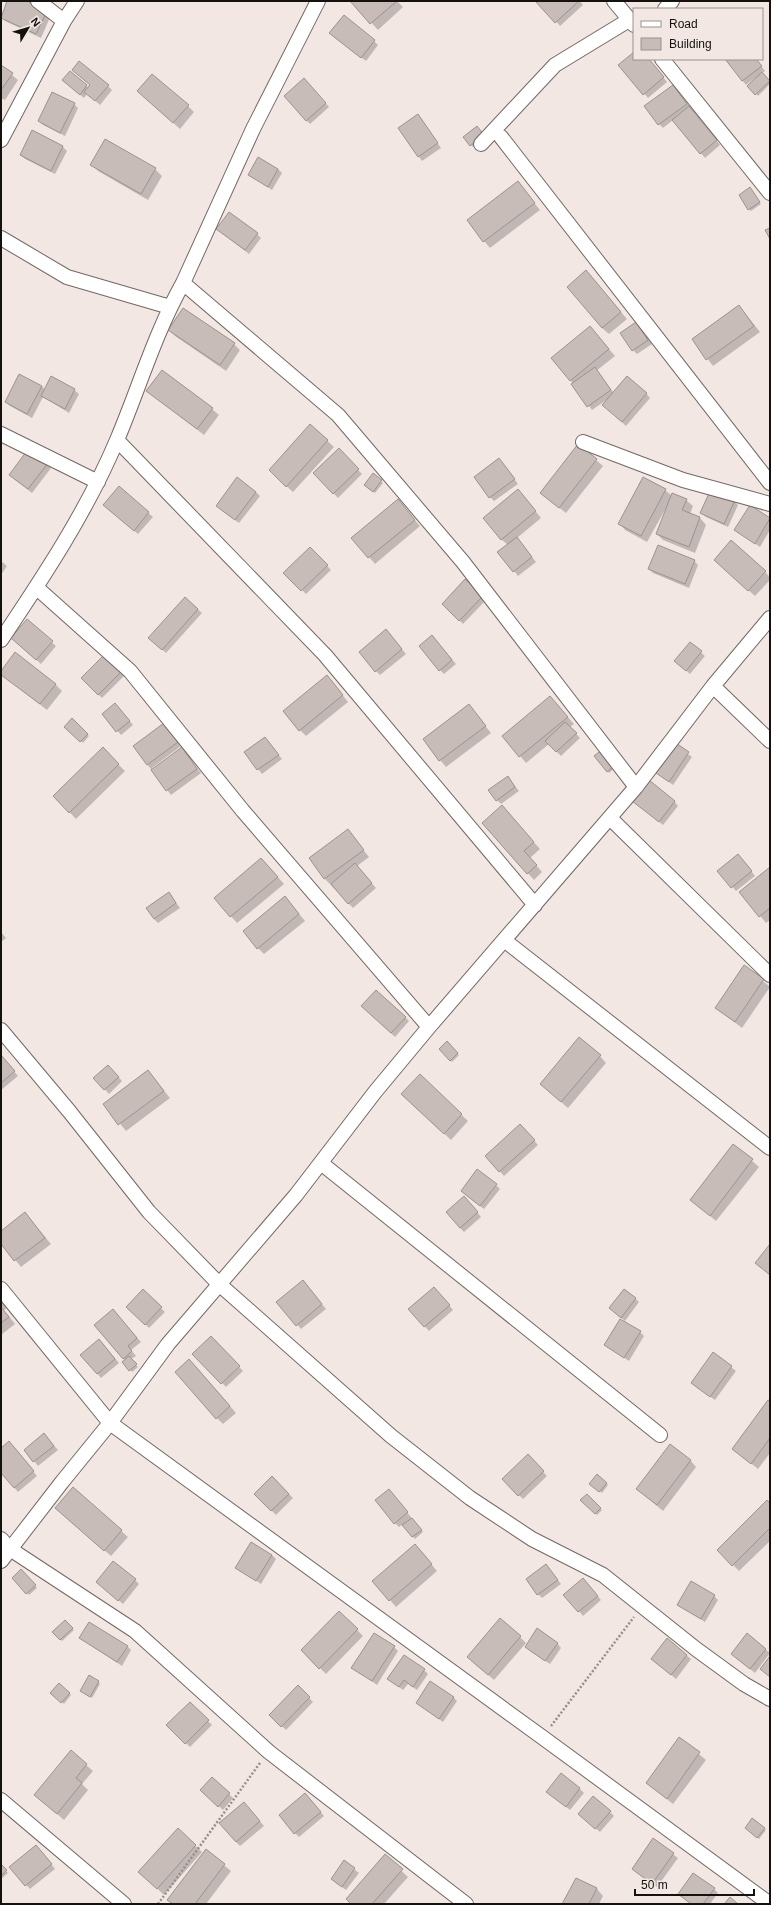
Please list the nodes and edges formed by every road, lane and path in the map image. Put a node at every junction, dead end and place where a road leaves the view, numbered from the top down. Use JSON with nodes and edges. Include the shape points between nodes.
{"nodes":[{"id":1,"x":38,"y":1,"type":"edge"},
{"id":2,"x":77,"y":1,"type":"edge"},
{"id":3,"x":318,"y":1,"type":"edge"},
{"id":4,"x":614,"y":1,"type":"edge"},
{"id":5,"x":64,"y":21,"type":"junction"},
{"id":6,"x":632,"y":22,"type":"edge"},
{"id":7,"x":663,"y":60,"type":"edge"},
{"id":8,"x":501,"y":137,"type":"dead end"},
{"id":9,"x":1,"y":140,"type":"edge"},
{"id":10,"x":481,"y":144,"type":"dead end"},
{"id":11,"x":770,"y":193,"type":"edge"},
{"id":12,"x":1,"y":238,"type":"edge"},
{"id":13,"x":183,"y":283,"type":"junction"},
{"id":14,"x":170,"y":307,"type":"junction"},
{"id":15,"x":1,"y":434,"type":"edge"},
{"id":16,"x":117,"y":440,"type":"junction"},
{"id":17,"x":583,"y":442,"type":"dead end"},
{"id":18,"x":98,"y":482,"type":"junction"},
{"id":19,"x":770,"y":483,"type":"edge"},
{"id":20,"x":770,"y":504,"type":"edge"},
{"id":21,"x":36,"y":588,"type":"junction"},
{"id":22,"x":770,"y":618,"type":"edge"},
{"id":23,"x":2,"y":637,"type":"edge"},
{"id":24,"x":713,"y":686,"type":"junction"},
{"id":25,"x":770,"y":741,"type":"edge"},
{"id":26,"x":636,"y":787,"type":"junction"},
{"id":27,"x":610,"y":818,"type":"junction"},
{"id":28,"x":535,"y":904,"type":"junction"},
{"id":29,"x":504,"y":940,"type":"junction"},
{"id":30,"x":770,"y":975,"type":"edge"},
{"id":31,"x":429,"y":1027,"type":"junction"},
{"id":32,"x":1,"y":1030,"type":"edge"},
{"id":33,"x":770,"y":1148,"type":"edge"},
{"id":34,"x":321,"y":1163,"type":"junction"},
{"id":35,"x":219,"y":1284,"type":"junction"},
{"id":36,"x":1,"y":1289,"type":"edge"},
{"id":37,"x":110,"y":1424,"type":"junction"},
{"id":38,"x":660,"y":1435,"type":"dead end"},
{"id":39,"x":1,"y":1538,"type":"edge"},
{"id":40,"x":10,"y":1549,"type":"junction"},
{"id":41,"x":1,"y":1561,"type":"edge"},
{"id":42,"x":641,"y":1607,"type":"junction"},
{"id":43,"x":770,"y":1699,"type":"edge"},
{"id":44,"x":542,"y":1737,"type":"junction"},
{"id":45,"x":269,"y":1752,"type":"junction"},
{"id":46,"x":1,"y":1800,"type":"edge"},
{"id":47,"x":124,"y":1904,"type":"edge"},
{"id":48,"x":158,"y":1904,"type":"edge"},
{"id":49,"x":466,"y":1904,"type":"edge"},
{"id":50,"x":770,"y":1904,"type":"edge"}],
"edges":[{"from":1,"to":5,"type":"street"},
{"from":2,"to":5,"type":"street"},
{"from":3,"to":13,"type":"street","via":[[253,129]]},
{"from":4,"to":6,"type":"street"},
{"from":5,"to":9,"type":"street"},
{"from":6,"to":10,"type":"street","via":[[555,65]]},
{"from":7,"to":11,"type":"street"},
{"from":8,"to":19,"type":"street"},
{"from":12,"to":14,"type":"street","via":[[67,277]]},
{"from":13,"to":14,"type":"street"},
{"from":13,"to":26,"type":"street","via":[[338,415],[463,562]]},
{"from":14,"to":16,"type":"street"},
{"from":15,"to":18,"type":"street"},
{"from":16,"to":18,"type":"street"},
{"from":16,"to":28,"type":"street","via":[[325,655]]},
{"from":17,"to":20,"type":"street","via":[[683,480]]},
{"from":18,"to":21,"type":"street"},
{"from":21,"to":23,"type":"street"},
{"from":21,"to":31,"type":"street","via":[[130,671],[244,811]]},
{"from":22,"to":24,"type":"street"},
{"from":24,"to":25,"type":"street"},
{"from":24,"to":26,"type":"street"},
{"from":26,"to":27,"type":"street"},
{"from":27,"to":28,"type":"street"},
{"from":27,"to":30,"type":"street"},
{"from":28,"to":29,"type":"street"},
{"from":29,"to":31,"type":"street"},
{"from":29,"to":33,"type":"street"},
{"from":31,"to":34,"type":"street"},
{"from":32,"to":35,"type":"street","via":[[149,1212]]},
{"from":34,"to":35,"type":"street"},
{"from":34,"to":38,"type":"street"},
{"from":35,"to":37,"type":"street","via":[[168,1344]]},
{"from":35,"to":42,"type":"street","via":[[392,1436],[470,1498],[532,1539],[603,1575]]},
{"from":36,"to":37,"type":"street"},
{"from":37,"to":40,"type":"street"},
{"from":37,"to":44,"type":"street"},
{"from":39,"to":40,"type":"street"},
{"from":40,"to":41,"type":"street"},
{"from":40,"to":45,"type":"street","via":[[135,1631]]},
{"from":42,"to":43,"type":"street","via":[[744,1684]]},
{"from":42,"to":44,"type":"path"},
{"from":44,"to":50,"type":"street"},
{"from":45,"to":48,"type":"path"},
{"from":45,"to":49,"type":"street"},
{"from":46,"to":47,"type":"street"}]}
